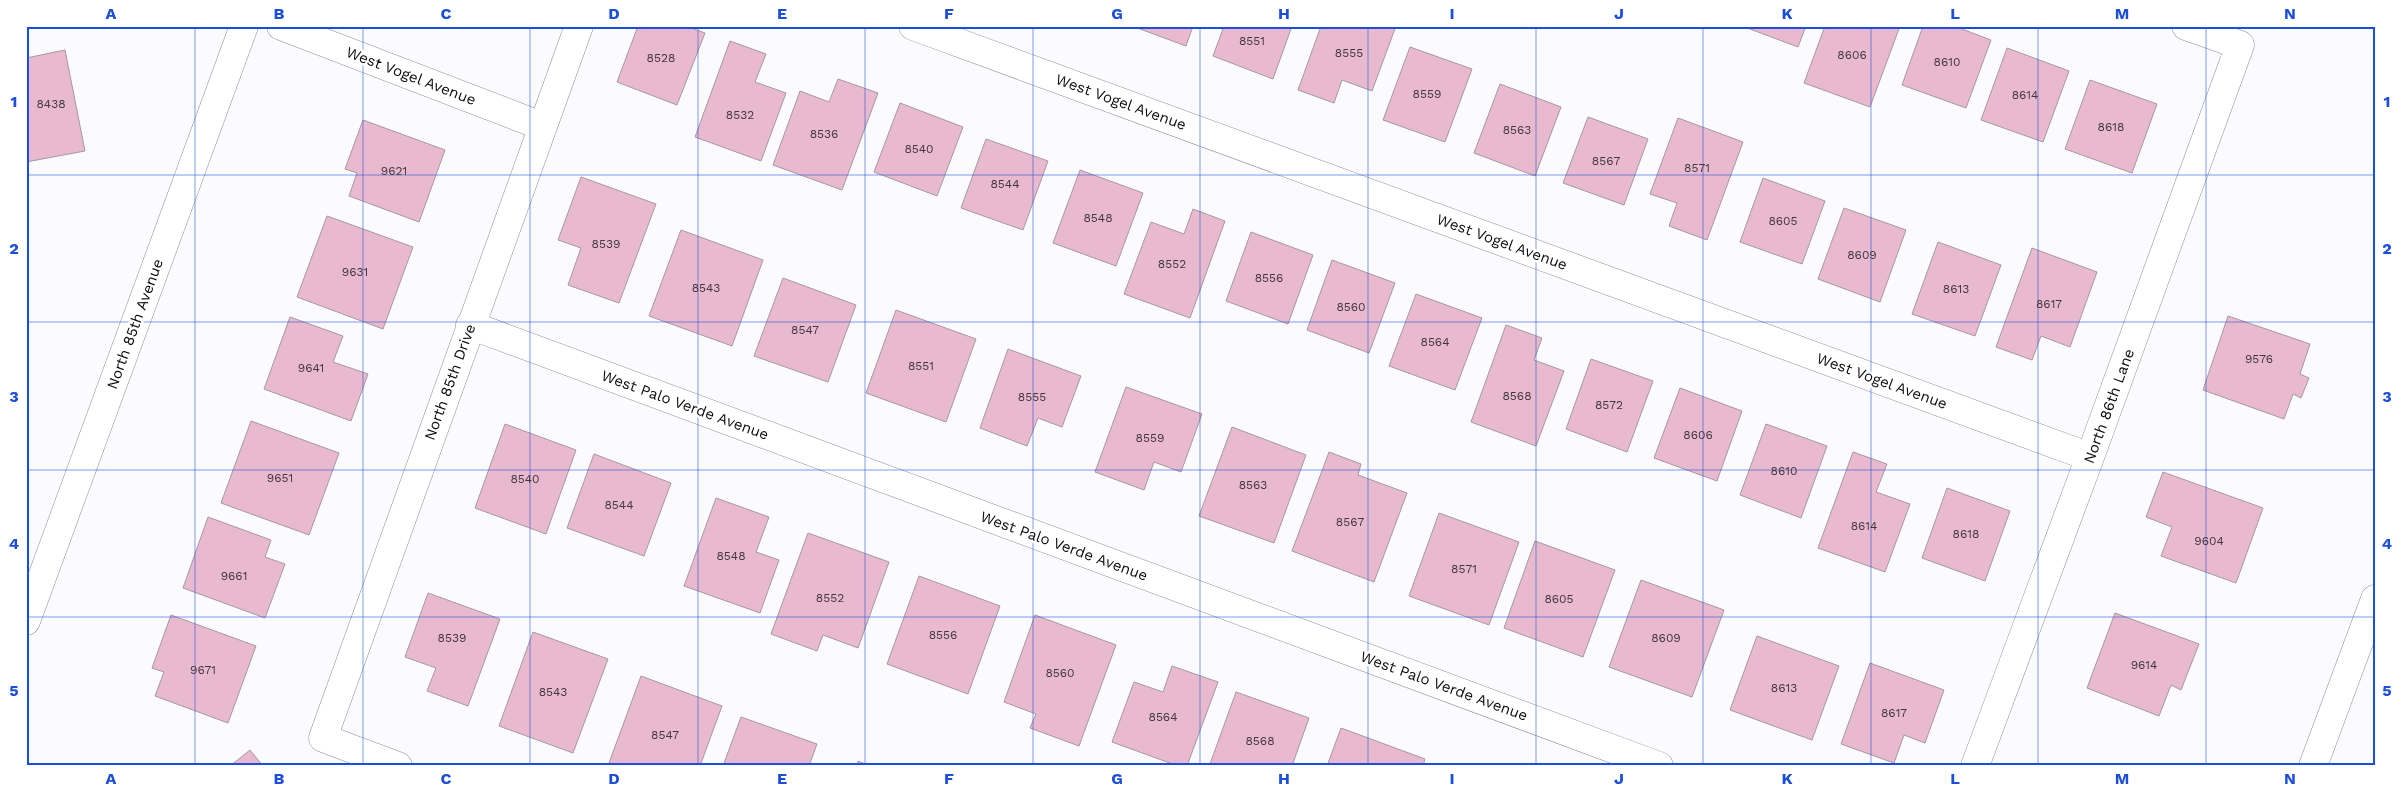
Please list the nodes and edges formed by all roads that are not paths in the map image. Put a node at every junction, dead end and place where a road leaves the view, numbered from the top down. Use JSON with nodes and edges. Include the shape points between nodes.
{"nodes":[{"id":1,"x":244,"y":26,"type":"edge"},
{"id":2,"x":281,"y":26,"type":"edge"},
{"id":3,"x":579,"y":26,"type":"edge"},
{"id":4,"x":913,"y":26,"type":"edge"},
{"id":5,"x":2186,"y":26,"type":"edge"},
{"id":6,"x":542,"y":126,"type":"junction"},
{"id":7,"x":470,"y":325,"type":"junction"},
{"id":8,"x":2090,"y":457,"type":"junction"},
{"id":9,"x":2375,"y":599,"type":"edge"},
{"id":10,"x":26,"y":621,"type":"edge"},
{"id":11,"x":398,"y":766,"type":"edge"},
{"id":12,"x":1659,"y":766,"type":"edge"},
{"id":13,"x":1975,"y":766,"type":"edge"},
{"id":14,"x":2314,"y":766,"type":"edge"}],
"edges":[{"from":1,"to":10,"type":"street","name":"North 85th Avenue"},
{"from":2,"to":6,"type":"street","name":"West Vogel Avenue"},
{"from":3,"to":6,"type":"street","name":"North 85th Drive"},
{"from":4,"to":8,"type":"street","name":"West Vogel Avenue"},
{"from":5,"to":8,"type":"street","name":"North 86th Lane","via":[[2240,45]]},
{"from":6,"to":7,"type":"street","name":"North 85th Drive"},
{"from":7,"to":11,"type":"street","name":"North 85th Drive","via":[[323,738]]},
{"from":7,"to":12,"type":"street","name":"West Palo Verde Avenue"},
{"from":8,"to":13,"type":"street","name":"North 86th Lane"},
{"from":9,"to":14,"type":"street"}]}
